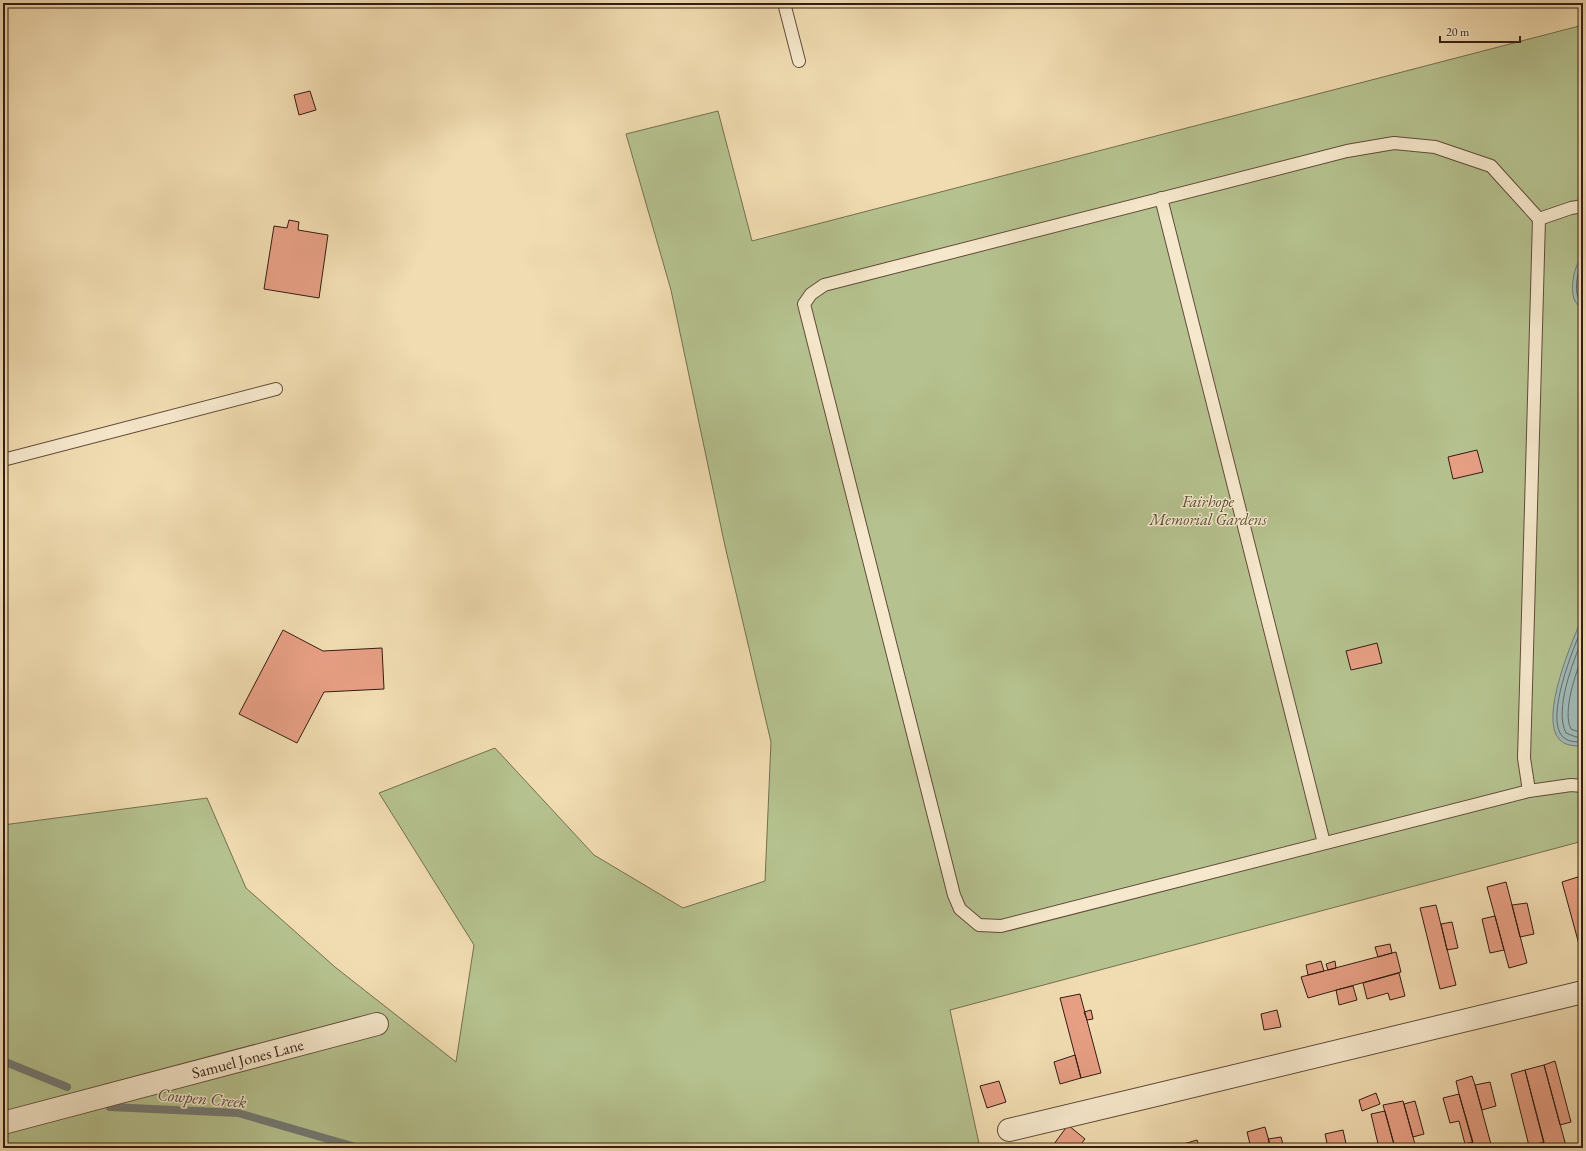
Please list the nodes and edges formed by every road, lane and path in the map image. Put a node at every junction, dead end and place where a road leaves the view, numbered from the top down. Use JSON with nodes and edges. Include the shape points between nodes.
{"nodes":[{"id":1,"x":784,"y":3,"type":"edge"},
{"id":2,"x":799,"y":60,"type":"dead end"},
{"id":3,"x":1161,"y":198,"type":"junction"},
{"id":4,"x":1583,"y":206,"type":"edge"},
{"id":5,"x":1539,"y":219,"type":"junction"},
{"id":6,"x":276,"y":389,"type":"dead end"},
{"id":7,"x":3,"y":460,"type":"edge"},
{"id":8,"x":1583,"y":786,"type":"edge"},
{"id":9,"x":1529,"y":791,"type":"junction"},
{"id":10,"x":1324,"y":843,"type":"junction"},
{"id":11,"x":1583,"y":992,"type":"edge"},
{"id":12,"x":376,"y":1024,"type":"dead end"},
{"id":13,"x":3,"y":1123,"type":"edge"},
{"id":14,"x":1009,"y":1130,"type":"dead end"}],
"edges":[{"from":1,"to":2,"type":"lane"},
{"from":3,"to":5,"type":"lane","via":[[1347,151],[1394,143],[1435,146],[1491,166]]},
{"from":3,"to":10,"type":"lane"},
{"from":3,"to":10,"type":"lane","via":[[824,285],[810,294],[804,304],[954,895],[960,909],[979,925],[1001,926]]},
{"from":4,"to":5,"type":"lane"},
{"from":5,"to":9,"type":"lane","via":[[1524,758]]},
{"from":6,"to":7,"type":"lane"},
{"from":8,"to":9,"type":"lane","via":[[1571,785]]},
{"from":9,"to":10,"type":"lane"},
{"from":11,"to":14,"type":"street"},
{"from":12,"to":13,"type":"street","name":"Samuel Jones Lane"}]}
